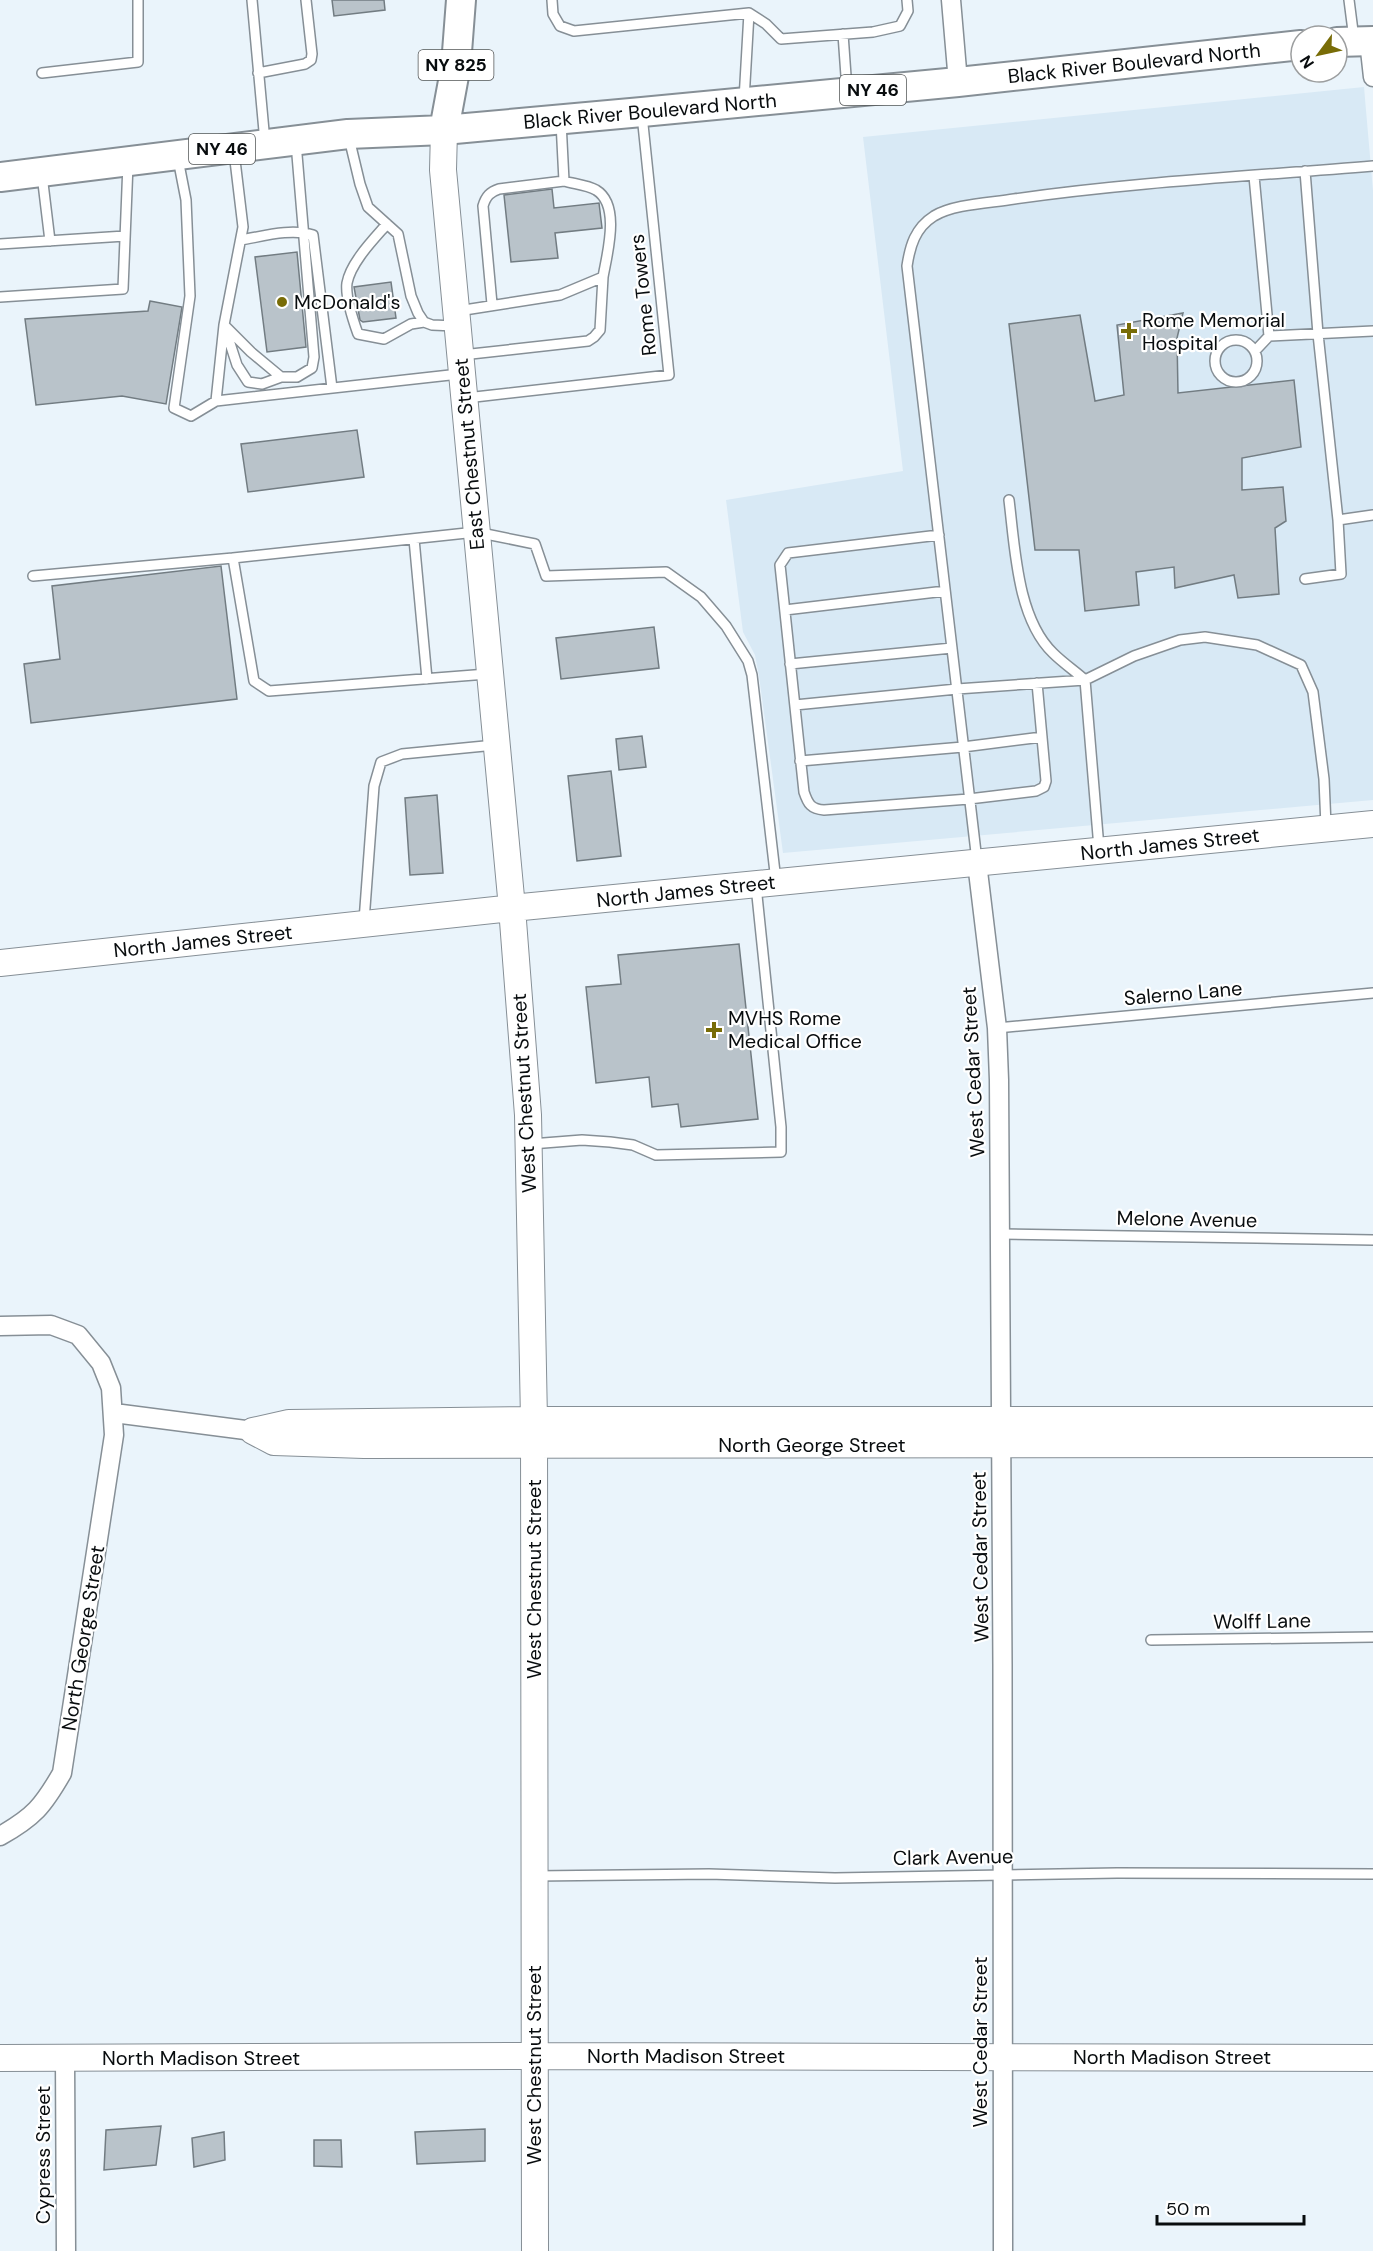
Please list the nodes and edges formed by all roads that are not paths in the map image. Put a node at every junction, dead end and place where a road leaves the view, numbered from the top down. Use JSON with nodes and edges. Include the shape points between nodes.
{"nodes":[{"id":1,"x":138,"y":0,"type":"edge"},
{"id":2,"x":252,"y":0,"type":"edge"},
{"id":3,"x":306,"y":0,"type":"edge"},
{"id":4,"x":461,"y":0,"type":"edge"},
{"id":5,"x":552,"y":0,"type":"edge"},
{"id":6,"x":907,"y":0,"type":"edge"},
{"id":7,"x":951,"y":0,"type":"edge"},
{"id":8,"x":1349,"y":0,"type":"edge"},
{"id":9,"x":749,"y":13,"type":"junction"},
{"id":10,"x":843,"y":34,"type":"junction"},
{"id":11,"x":1358,"y":41,"type":"edge"},
{"id":12,"x":1289,"y":46,"type":"edge"},
{"id":13,"x":42,"y":73,"type":"dead end"},
{"id":14,"x":258,"y":73,"type":"junction"},
{"id":15,"x":1373,"y":77,"type":"edge"},
{"id":16,"x":958,"y":82,"type":"junction"},
{"id":17,"x":847,"y":93,"type":"junction"},
{"id":18,"x":744,"y":102,"type":"junction"},
{"id":19,"x":642,"y":112,"type":"junction"},
{"id":20,"x":561,"y":120,"type":"junction"},
{"id":21,"x":444,"y":130,"type":"junction"},
{"id":22,"x":348,"y":134,"type":"junction"},
{"id":23,"x":296,"y":140,"type":"junction"},
{"id":24,"x":265,"y":144,"type":"junction"},
{"id":25,"x":233,"y":148,"type":"junction"},
{"id":26,"x":178,"y":155,"type":"junction"},
{"id":27,"x":128,"y":161,"type":"junction"},
{"id":28,"x":1373,"y":166,"type":"edge"},
{"id":29,"x":1305,"y":171,"type":"junction"},
{"id":30,"x":42,"y":172,"type":"junction"},
{"id":31,"x":1254,"y":176,"type":"junction"},
{"id":32,"x":0,"y":177,"type":"edge"},
{"id":33,"x":564,"y":181,"type":"junction"},
{"id":34,"x":387,"y":224,"type":"junction"},
{"id":35,"x":302,"y":232,"type":"junction"},
{"id":36,"x":125,"y":236,"type":"junction"},
{"id":37,"x":241,"y":240,"type":"junction"},
{"id":38,"x":50,"y":241,"type":"junction"},
{"id":39,"x":0,"y":244,"type":"edge"},
{"id":40,"x":603,"y":277,"type":"junction"},
{"id":41,"x":0,"y":297,"type":"edge"},
{"id":42,"x":492,"y":304,"type":"junction"},
{"id":43,"x":457,"y":319,"type":"junction"},
{"id":44,"x":424,"y":322,"type":"junction"},
{"id":45,"x":224,"y":325,"type":"junction"},
{"id":46,"x":1373,"y":331,"type":"edge"},
{"id":47,"x":1318,"y":334,"type":"junction"},
{"id":48,"x":1269,"y":336,"type":"junction"},
{"id":49,"x":1255,"y":351,"type":"junction"},
{"id":50,"x":462,"y":376,"type":"junction"},
{"id":51,"x":282,"y":377,"type":"junction"},
{"id":52,"x":332,"y":388,"type":"junction"},
{"id":53,"x":216,"y":401,"type":"junction"},
{"id":54,"x":1009,"y":500,"type":"dead end"},
{"id":55,"x":1373,"y":515,"type":"edge"},
{"id":56,"x":1338,"y":520,"type":"junction"},
{"id":57,"x":476,"y":532,"type":"junction"},
{"id":58,"x":939,"y":535,"type":"junction"},
{"id":59,"x":414,"y":539,"type":"junction"},
{"id":60,"x":233,"y":558,"type":"junction"},
{"id":61,"x":33,"y":576,"type":"dead end"},
{"id":62,"x":1305,"y":579,"type":"dead end"},
{"id":63,"x":945,"y":591,"type":"junction"},
{"id":64,"x":785,"y":610,"type":"junction"},
{"id":65,"x":952,"y":648,"type":"junction"},
{"id":66,"x":790,"y":664,"type":"junction"},
{"id":67,"x":489,"y":674,"type":"junction"},
{"id":68,"x":427,"y":679,"type":"junction"},
{"id":69,"x":1085,"y":680,"type":"junction"},
{"id":70,"x":1037,"y":684,"type":"junction"},
{"id":71,"x":957,"y":689,"type":"junction"},
{"id":72,"x":795,"y":705,"type":"junction"},
{"id":73,"x":1042,"y":737,"type":"junction"},
{"id":74,"x":496,"y":745,"type":"junction"},
{"id":75,"x":963,"y":747,"type":"junction"},
{"id":76,"x":800,"y":761,"type":"junction"},
{"id":77,"x":969,"y":799,"type":"junction"},
{"id":78,"x":1373,"y":824,"type":"edge"},
{"id":79,"x":1326,"y":829,"type":"junction"},
{"id":80,"x":1099,"y":851,"type":"junction"},
{"id":81,"x":977,"y":863,"type":"junction"},
{"id":82,"x":766,"y":883,"type":"junction"},
{"id":83,"x":512,"y":908,"type":"junction"},
{"id":84,"x":364,"y":924,"type":"junction"},
{"id":85,"x":0,"y":963,"type":"edge"},
{"id":86,"x":1373,"y":993,"type":"edge"},
{"id":87,"x":997,"y":1028,"type":"junction"},
{"id":88,"x":529,"y":1144,"type":"junction"},
{"id":89,"x":1001,"y":1234,"type":"junction"},
{"id":90,"x":1373,"y":1240,"type":"edge"},
{"id":91,"x":0,"y":1326,"type":"edge"},
{"id":92,"x":114,"y":1413,"type":"junction"},
{"id":93,"x":534,"y":1420,"type":"junction"},
{"id":94,"x":1373,"y":1420,"type":"edge"},
{"id":95,"x":253,"y":1431,"type":"junction"},
{"id":96,"x":1001,"y":1432,"type":"junction"},
{"id":97,"x":1373,"y":1444,"type":"edge"},
{"id":98,"x":534,"y":1445,"type":"junction"},
{"id":99,"x":1373,"y":1638,"type":"edge"},
{"id":100,"x":1151,"y":1640,"type":"dead end"},
{"id":101,"x":0,"y":1836,"type":"edge"},
{"id":102,"x":1001,"y":1874,"type":"junction"},
{"id":103,"x":1373,"y":1874,"type":"edge"},
{"id":104,"x":535,"y":1876,"type":"junction"},
{"id":105,"x":534,"y":2056,"type":"junction"},
{"id":106,"x":1002,"y":2057,"type":"junction"},
{"id":107,"x":0,"y":2058,"type":"edge"},
{"id":108,"x":65,"y":2058,"type":"junction"},
{"id":109,"x":1373,"y":2058,"type":"edge"},
{"id":110,"x":66,"y":2251,"type":"edge"},
{"id":111,"x":535,"y":2251,"type":"edge"},
{"id":112,"x":1003,"y":2251,"type":"edge"}],
"edges":[{"from":1,"to":13,"type":"lane","via":[[138,62]]},
{"from":2,"to":14,"type":"lane"},
{"from":3,"to":14,"type":"lane","via":[[310,60]]},
{"from":4,"to":21,"type":"main road","name":"East Chestnut Street","number":"NY 825","via":[[456,65]]},
{"from":5,"to":9,"type":"lane","via":[[553,14],[560,26],[574,31]]},
{"from":6,"to":10,"type":"lane","via":[[908,11],[900,26]]},
{"from":7,"to":16,"type":"street"},
{"from":8,"to":11,"type":"lane"},
{"from":9,"to":10,"type":"lane","via":[[782,39]]},
{"from":9,"to":18,"type":"lane"},
{"from":10,"to":17,"type":"lane"},
{"from":11,"to":15,"type":"street"},
{"from":12,"to":16,"type":"main road","name":"Black River Boulevard North","number":"NY 46"},
{"from":14,"to":24,"type":"lane"},
{"from":16,"to":17,"type":"main road","name":"Black River Boulevard North","number":"NY 46"},
{"from":17,"to":18,"type":"main road","name":"Black River Boulevard North","number":"NY 46"},
{"from":18,"to":19,"type":"main road","name":"Black River Boulevard North","number":"NY 46"},
{"from":19,"to":20,"type":"main road","name":"Black River Boulevard North","number":"NY 46"},
{"from":19,"to":50,"type":"lane","name":"Rome Towers","via":[[669,375]]},
{"from":20,"to":21,"type":"main road","name":"Black River Boulevard North","number":"NY 46"},
{"from":20,"to":33,"type":"lane"},
{"from":21,"to":22,"type":"main road","name":"Black River Boulevard North","number":"NY 46"},
{"from":21,"to":43,"type":"street","name":"East Chestnut Street","via":[[443,170]]},
{"from":22,"to":23,"type":"main road","name":"Black River Boulevard North","number":"NY 46"},
{"from":22,"to":34,"type":"lane","via":[[368,207]]},
{"from":23,"to":24,"type":"main road","name":"Black River Boulevard North","number":"NY 46"},
{"from":23,"to":35,"type":"lane"},
{"from":24,"to":25,"type":"main road","name":"Black River Boulevard North","number":"NY 46"},
{"from":25,"to":26,"type":"main road","name":"Black River Boulevard North","number":"NY 46"},
{"from":25,"to":37,"type":"lane","via":[[243,227]]},
{"from":26,"to":27,"type":"main road","name":"Black River Boulevard North","number":"NY 46"},
{"from":26,"to":53,"type":"lane","via":[[186,200],[190,296],[174,408],[191,416]]},
{"from":27,"to":30,"type":"main road","name":"Black River Boulevard North","number":"NY 46"},
{"from":27,"to":36,"type":"lane"},
{"from":28,"to":29,"type":"lane"},
{"from":29,"to":31,"type":"lane"},
{"from":29,"to":47,"type":"lane"},
{"from":30,"to":32,"type":"main road","name":"Black River Boulevard North","number":"NY 46"},
{"from":30,"to":38,"type":"lane"},
{"from":31,"to":48,"type":"lane"},
{"from":31,"to":58,"type":"lane","via":[[1069,191],[969,206],[946,210],[921,227],[911,242],[907,266]]},
{"from":33,"to":40,"type":"lane","via":[[594,189],[608,205],[611,224]]},
{"from":33,"to":42,"type":"lane","via":[[499,189],[485,198]]},
{"from":34,"to":44,"type":"lane","via":[[398,234],[411,296]]},
{"from":34,"to":44,"type":"lane","via":[[358,259],[347,283],[358,334],[384,339],[411,324]]},
{"from":35,"to":37,"type":"lane"},
{"from":35,"to":51,"type":"lane","via":[[314,357],[312,368],[297,378]]},
{"from":35,"to":52,"type":"lane","via":[[313,236]]},
{"from":36,"to":38,"type":"lane"},
{"from":36,"to":41,"type":"lane","via":[[123,289]]},
{"from":37,"to":45,"type":"lane"},
{"from":38,"to":39,"type":"lane"},
{"from":40,"to":42,"type":"lane","via":[[560,295]]},
{"from":40,"to":50,"type":"lane","via":[[600,330],[588,341]]},
{"from":42,"to":43,"type":"lane"},
{"from":43,"to":44,"type":"lane","via":[[432,325]]},
{"from":43,"to":50,"type":"street","name":"East Chestnut Street"},
{"from":45,"to":51,"type":"lane"},
{"from":45,"to":51,"type":"lane","via":[[237,365],[248,382],[262,384]]},
{"from":45,"to":53,"type":"lane"},
{"from":46,"to":47,"type":"lane"},
{"from":47,"to":48,"type":"lane"},
{"from":47,"to":56,"type":"lane"},
{"from":48,"to":49,"type":"lane"},
{"from":49,"to":49,"type":"lane","via":[[1243,341],[1229,341],[1216,356],[1217,369],[1227,380],[1248,379],[1257,367]]},
{"from":50,"to":52,"type":"lane"},
{"from":50,"to":57,"type":"street","name":"East Chestnut Street"},
{"from":52,"to":53,"type":"lane"},
{"from":54,"to":69,"type":"lane","via":[[1018,576],[1031,620],[1052,652]]},
{"from":55,"to":56,"type":"lane"},
{"from":56,"to":62,"type":"lane","via":[[1341,574]]},
{"from":57,"to":59,"type":"lane"},
{"from":57,"to":67,"type":"street","name":"East Chestnut Street"},
{"from":57,"to":82,"type":"lane","via":[[535,544],[546,576],[666,572],[702,597],[726,626],[748,661],[752,675]]},
{"from":58,"to":63,"type":"lane"},
{"from":58,"to":64,"type":"lane","via":[[788,553],[780,565]]},
{"from":59,"to":60,"type":"lane"},
{"from":59,"to":68,"type":"lane"},
{"from":60,"to":61,"type":"lane"},
{"from":60,"to":68,"type":"lane","via":[[254,681],[269,691]]},
{"from":63,"to":64,"type":"lane"},
{"from":63,"to":65,"type":"lane"},
{"from":64,"to":66,"type":"lane"},
{"from":65,"to":66,"type":"lane"},
{"from":65,"to":71,"type":"lane"},
{"from":66,"to":72,"type":"lane"},
{"from":67,"to":68,"type":"lane"},
{"from":67,"to":74,"type":"street","name":"East Chestnut Street"},
{"from":69,"to":70,"type":"lane"},
{"from":69,"to":79,"type":"lane","via":[[1134,656],[1180,640],[1206,637],[1257,645],[1301,665],[1313,692]]},
{"from":69,"to":80,"type":"lane"},
{"from":70,"to":71,"type":"lane"},
{"from":70,"to":73,"type":"lane"},
{"from":71,"to":72,"type":"lane"},
{"from":71,"to":75,"type":"lane"},
{"from":72,"to":76,"type":"lane"},
{"from":73,"to":75,"type":"lane"},
{"from":73,"to":77,"type":"lane","via":[[1044,787]]},
{"from":74,"to":83,"type":"street","name":"East Chestnut Street"},
{"from":74,"to":84,"type":"lane","via":[[402,754],[381,762],[374,786]]},
{"from":75,"to":76,"type":"lane"},
{"from":75,"to":77,"type":"lane"},
{"from":76,"to":77,"type":"lane","via":[[804,792],[814,809]]},
{"from":77,"to":81,"type":"lane"},
{"from":78,"to":79,"type":"street","name":"North James Street"},
{"from":79,"to":80,"type":"street","name":"North James Street"},
{"from":80,"to":81,"type":"street","name":"North James Street"},
{"from":81,"to":82,"type":"street","name":"North James Street"},
{"from":81,"to":87,"type":"street","name":"West Cedar Street"},
{"from":82,"to":83,"type":"street","name":"North James Street"},
{"from":82,"to":88,"type":"lane","via":[[781,1152],[656,1155],[633,1145],[591,1140]]},
{"from":83,"to":84,"type":"street","name":"North James Street"},
{"from":83,"to":88,"type":"street","name":"West Chestnut Street"},
{"from":84,"to":85,"type":"street","name":"North James Street"},
{"from":86,"to":87,"type":"lane","name":"Salerno Lane"},
{"from":87,"to":89,"type":"street","name":"West Cedar Street"},
{"from":88,"to":93,"type":"street","name":"West Chestnut Street"},
{"from":89,"to":90,"type":"lane","name":"Melone Avenue"},
{"from":89,"to":96,"type":"street","name":"West Cedar Street"},
{"from":91,"to":92,"type":"street","name":"North George Street","via":[[51,1325],[78,1335],[101,1363],[111,1388]]},
{"from":92,"to":95,"type":"street","name":"North George Street"},
{"from":92,"to":101,"type":"street","name":"North George Street","via":[[114,1436],[63,1773],[44,1803]]},
{"from":93,"to":95,"type":"street","name":"North George Street","via":[[289,1424]]},
{"from":93,"to":96,"type":"street","name":"North George Street"},
{"from":93,"to":98,"type":"street","name":"West Chestnut Street"},
{"from":94,"to":96,"type":"street","name":"North George Street"},
{"from":95,"to":98,"type":"street","name":"North George Street","via":[[274,1442]]},
{"from":96,"to":97,"type":"street","name":"North George Street"},
{"from":96,"to":98,"type":"street","name":"North George Street"},
{"from":96,"to":102,"type":"street","name":"West Cedar Street"},
{"from":98,"to":104,"type":"street","name":"West Chestnut Street"},
{"from":99,"to":100,"type":"lane","name":"Wolff Lane"},
{"from":102,"to":103,"type":"lane","name":"Clark Avenue"},
{"from":102,"to":104,"type":"lane","name":"Clark Avenue","via":[[835,1878],[709,1874]]},
{"from":102,"to":106,"type":"street","name":"West Cedar Street"},
{"from":104,"to":105,"type":"street","name":"West Chestnut Street"},
{"from":105,"to":106,"type":"street","name":"North Madison Street"},
{"from":105,"to":108,"type":"street","name":"North Madison Street"},
{"from":105,"to":111,"type":"street","name":"West Chestnut Street"},
{"from":106,"to":109,"type":"street","name":"North Madison Street"},
{"from":106,"to":112,"type":"street","name":"West Cedar Street"},
{"from":107,"to":108,"type":"street","name":"North Madison Street"},
{"from":108,"to":110,"type":"street","name":"Cypress Street"}]}
